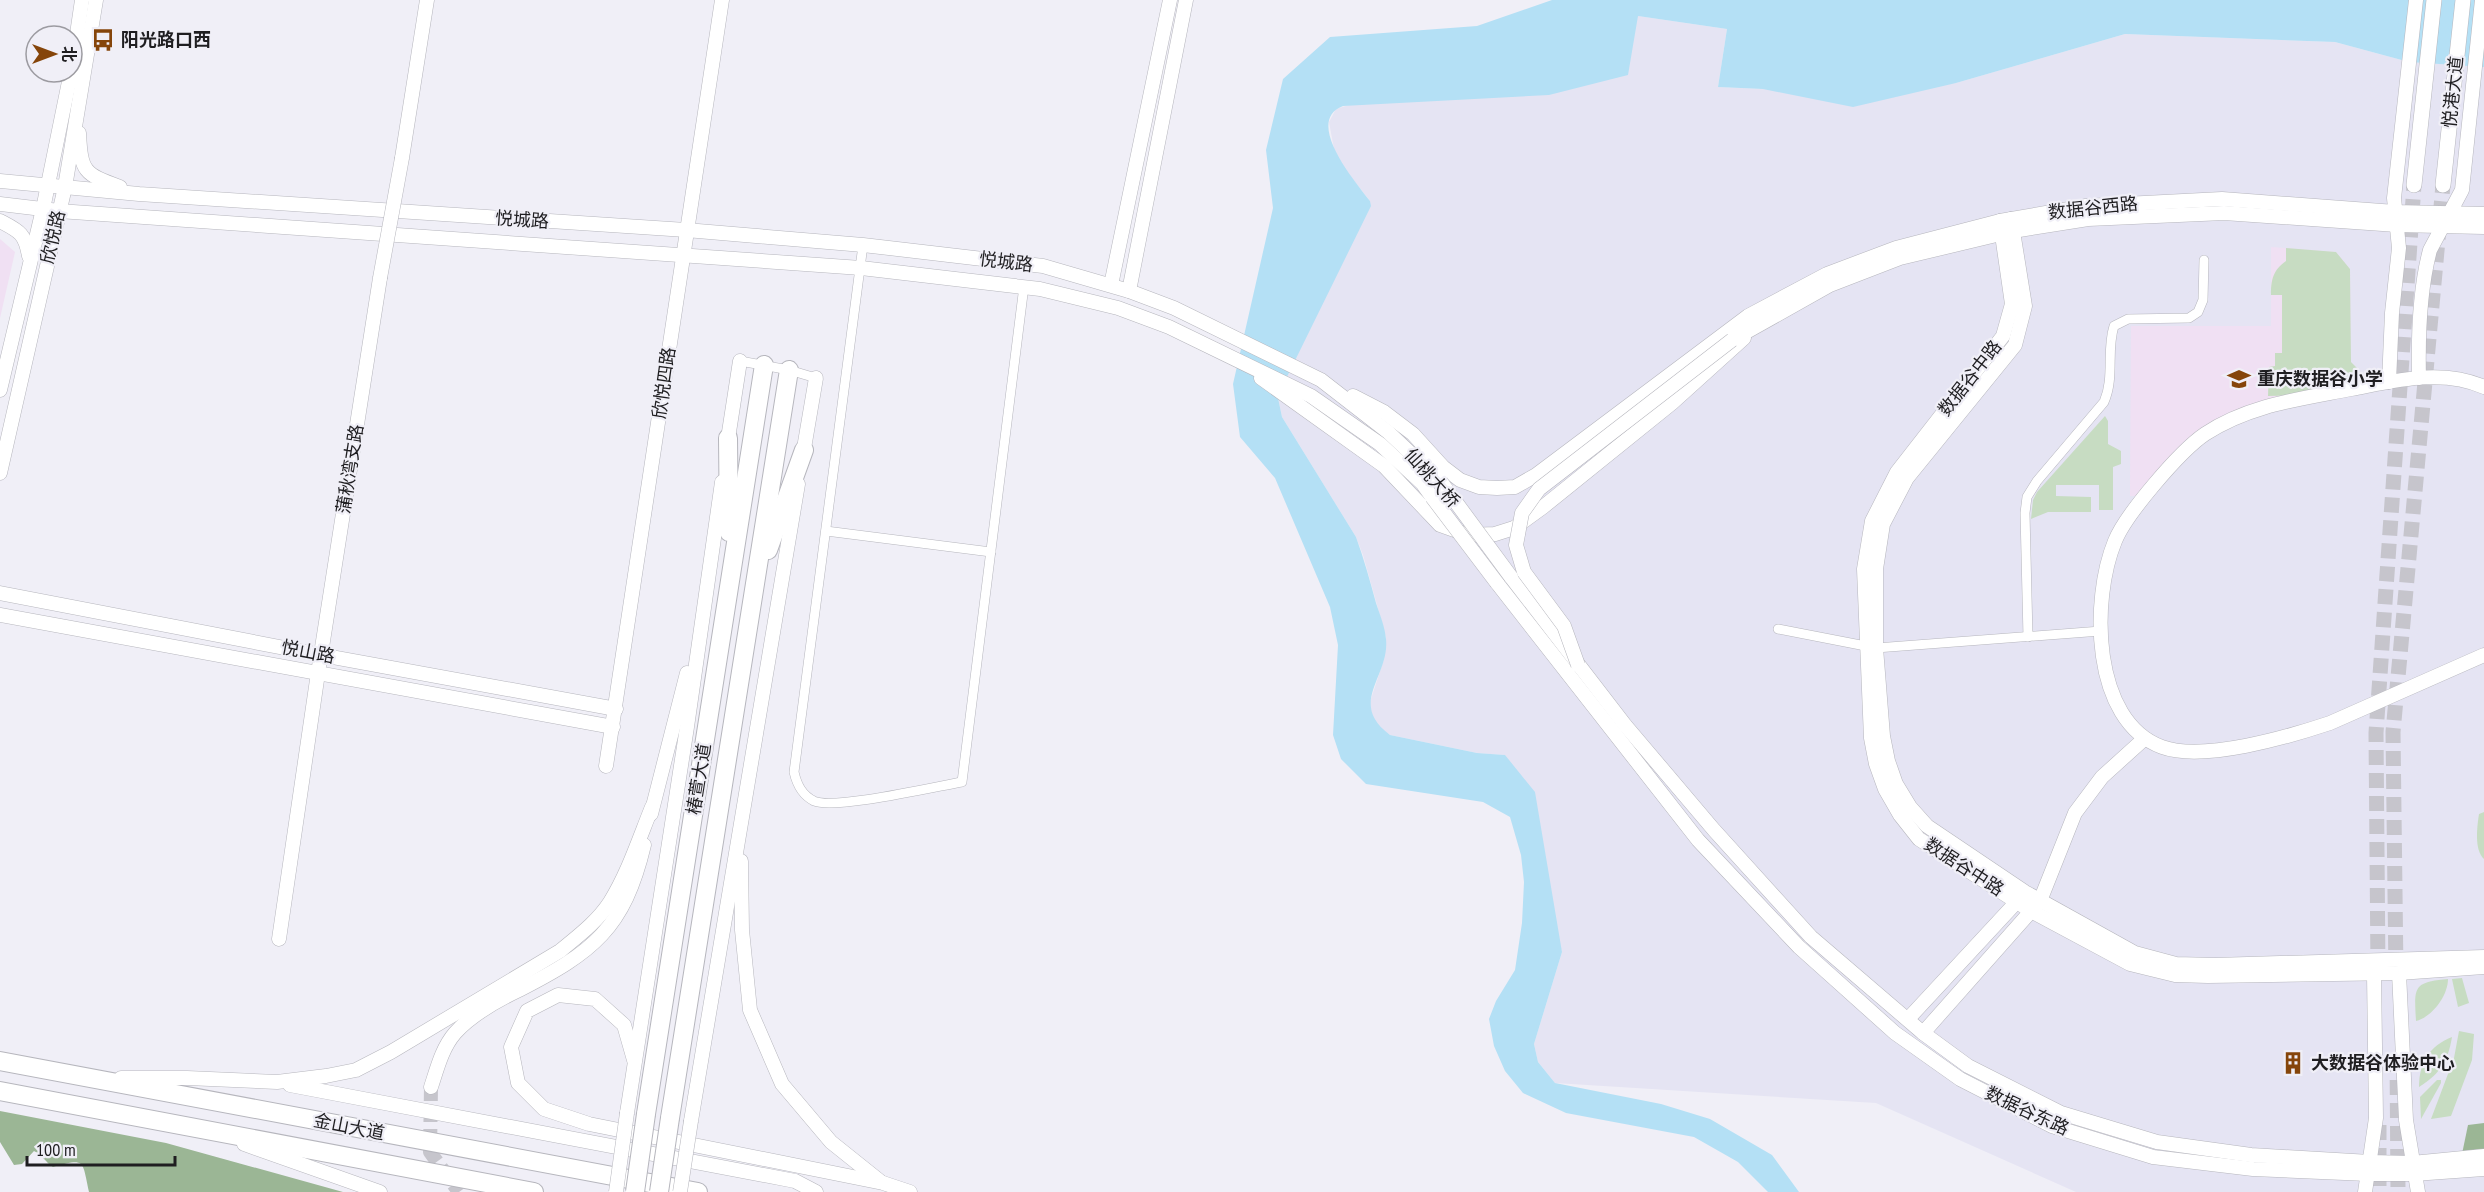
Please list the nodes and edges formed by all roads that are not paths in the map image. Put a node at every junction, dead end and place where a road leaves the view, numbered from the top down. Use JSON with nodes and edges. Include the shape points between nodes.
{"nodes":[{"id":1,"x":82,"y":0,"type":"edge"},
{"id":2,"x":96,"y":0,"type":"edge"},
{"id":3,"x":427,"y":0,"type":"edge"},
{"id":4,"x":722,"y":0,"type":"edge"},
{"id":5,"x":1170,"y":0,"type":"edge"},
{"id":6,"x":1186,"y":0,"type":"edge"},
{"id":7,"x":2416,"y":0,"type":"edge"},
{"id":8,"x":2433,"y":0,"type":"edge"},
{"id":9,"x":2463,"y":0,"type":"edge"},
{"id":10,"x":2482,"y":0,"type":"edge"},
{"id":11,"x":79,"y":24,"type":"edge"},
{"id":12,"x":69,"y":84,"type":"edge"},
{"id":13,"x":78,"y":105,"type":"junction"},
{"id":14,"x":0,"y":181,"type":"edge"},
{"id":15,"x":2414,"y":184,"type":"tunnel mouth"},
{"id":16,"x":48,"y":185,"type":"junction"},
{"id":17,"x":2443,"y":185,"type":"tunnel mouth"},
{"id":18,"x":2463,"y":185,"type":"junction"},
{"id":19,"x":65,"y":187,"type":"junction"},
{"id":20,"x":139,"y":194,"type":"junction"},
{"id":21,"x":0,"y":204,"type":"edge"},
{"id":22,"x":43,"y":209,"type":"junction"},
{"id":23,"x":59,"y":211,"type":"junction"},
{"id":24,"x":2451,"y":213,"type":"junction"},
{"id":25,"x":2484,"y":213,"type":"edge"},
{"id":26,"x":2396,"y":218,"type":"junction"},
{"id":27,"x":0,"y":221,"type":"edge"},
{"id":28,"x":2007,"y":226,"type":"junction"},
{"id":29,"x":2443,"y":227,"type":"junction"},
{"id":30,"x":2484,"y":227,"type":"edge"},
{"id":31,"x":686,"y":230,"type":"junction"},
{"id":32,"x":863,"y":245,"type":"junction"},
{"id":33,"x":682,"y":255,"type":"junction"},
{"id":34,"x":30,"y":260,"type":"junction"},
{"id":35,"x":2204,"y":260,"type":"dead end"},
{"id":36,"x":1043,"y":266,"type":"joint"},
{"id":37,"x":861,"y":268,"type":"junction"},
{"id":38,"x":1111,"y":285,"type":"junction"},
{"id":39,"x":1024,"y":286,"type":"junction"},
{"id":40,"x":1040,"y":289,"type":"joint"},
{"id":41,"x":1129,"y":291,"type":"junction"},
{"id":42,"x":1732,"y":339,"type":"junction"},
{"id":43,"x":1227,"y":354,"type":"junction"},
{"id":44,"x":740,"y":361,"type":"joint"},
{"id":45,"x":764,"y":365,"type":"junction"},
{"id":46,"x":789,"y":370,"type":"junction"},
{"id":47,"x":816,"y":378,"type":"joint"},
{"id":48,"x":2419,"y":378,"type":"junction"},
{"id":49,"x":1321,"y":380,"type":"junction"},
{"id":50,"x":2389,"y":382,"type":"junction"},
{"id":51,"x":2484,"y":387,"type":"edge"},
{"id":52,"x":0,"y":390,"type":"edge"},
{"id":53,"x":729,"y":438,"type":"junction"},
{"id":54,"x":804,"y":450,"type":"junction"},
{"id":55,"x":0,"y":473,"type":"edge"},
{"id":56,"x":826,"y":531,"type":"junction"},
{"id":57,"x":991,"y":552,"type":"junction"},
{"id":58,"x":729,"y":588,"type":"junction"},
{"id":59,"x":753,"y":591,"type":"junction"},
{"id":60,"x":0,"y":593,"type":"edge"},
{"id":61,"x":0,"y":615,"type":"edge"},
{"id":62,"x":702,"y":616,"type":"junction"},
{"id":63,"x":1779,"y":629,"type":"dead end"},
{"id":64,"x":2100,"y":631,"type":"junction"},
{"id":65,"x":2028,"y":637,"type":"junction"},
{"id":66,"x":1871,"y":648,"type":"junction"},
{"id":67,"x":321,"y":655,"type":"junction"},
{"id":68,"x":2484,"y":655,"type":"edge"},
{"id":69,"x":1578,"y":664,"type":"junction"},
{"id":70,"x":318,"y":673,"type":"junction"},
{"id":71,"x":616,"y":708,"type":"junction"},
{"id":72,"x":613,"y":727,"type":"junction"},
{"id":73,"x":2144,"y":739,"type":"junction"},
{"id":74,"x":606,"y":766,"type":"dead end"},
{"id":75,"x":652,"y":807,"type":"junction"},
{"id":76,"x":740,"y":827,"type":"junction"},
{"id":77,"x":1714,"y":830,"type":"joint"},
{"id":78,"x":1698,"y":840,"type":"joint"},
{"id":79,"x":2021,"y":897,"type":"junction"},
{"id":80,"x":2035,"y":906,"type":"junction"},
{"id":81,"x":279,"y":939,"type":"dead end"},
{"id":82,"x":2484,"y":957,"type":"edge"},
{"id":83,"x":2484,"y":967,"type":"edge"},
{"id":84,"x":2400,"y":973,"type":"junction"},
{"id":85,"x":2374,"y":974,"type":"junction"},
{"id":86,"x":1908,"y":1019,"type":"junction"},
{"id":87,"x":1923,"y":1033,"type":"junction"},
{"id":88,"x":0,"y":1061,"type":"edge"},
{"id":89,"x":635,"y":1064,"type":"junction"},
{"id":90,"x":93,"y":1079,"type":"junction"},
{"id":91,"x":277,"y":1082,"type":"junction"},
{"id":92,"x":431,"y":1087,"type":"tunnel mouth"},
{"id":93,"x":0,"y":1091,"type":"edge"},
{"id":94,"x":203,"y":1130,"type":"junction"},
{"id":95,"x":2484,"y":1156,"type":"edge"},
{"id":96,"x":2369,"y":1168,"type":"junction"},
{"id":97,"x":2413,"y":1168,"type":"junction"},
{"id":98,"x":2484,"y":1169,"type":"edge"},
{"id":99,"x":883,"y":1184,"type":"junction"},
{"id":100,"x":380,"y":1192,"type":"edge"},
{"id":101,"x":534,"y":1192,"type":"edge"},
{"id":102,"x":616,"y":1192,"type":"edge"},
{"id":103,"x":635,"y":1192,"type":"edge"},
{"id":104,"x":659,"y":1192,"type":"edge"},
{"id":105,"x":680,"y":1192,"type":"edge"},
{"id":106,"x":698,"y":1192,"type":"edge"},
{"id":107,"x":816,"y":1192,"type":"edge"},
{"id":108,"x":910,"y":1192,"type":"edge"},
{"id":109,"x":2365,"y":1192,"type":"edge"},
{"id":110,"x":2418,"y":1192,"type":"edge"}],
"edges":[{"from":1,"to":11,"type":"main road","name":"欣悦路"},
{"from":2,"to":13,"type":"main road","name":"欣悦路"},
{"from":3,"to":67,"type":"main road","name":"蒲秋湾支路","bridge":true},
{"from":4,"to":31,"type":"main road","name":"欣悦四路"},
{"from":5,"to":38,"type":"main road"},
{"from":6,"to":41,"type":"main road"},
{"from":7,"to":26,"type":"main road","via":[[2396,176]]},
{"from":8,"to":15,"type":"main road","name":"悦港大道"},
{"from":9,"to":17,"type":"main road","name":"悦港大道"},
{"from":10,"to":18,"type":"main road"},
{"from":12,"to":16,"type":"main road","name":"欣悦路"},
{"from":13,"to":19,"type":"main road","name":"欣悦路"},
{"from":13,"to":20,"type":"main road","via":[[80,156],[86,170],[93,177]]},
{"from":14,"to":16,"type":"main road","name":"悦城路"},
{"from":16,"to":19,"type":"main road","name":"悦城路"},
{"from":16,"to":22,"type":"main road","name":"欣悦路"},
{"from":18,"to":24,"type":"main road"},
{"from":18,"to":25,"type":"main road","via":[[2468,200]]},
{"from":19,"to":20,"type":"main road","name":"悦城路"},
{"from":19,"to":23,"type":"main road","name":"欣悦路"},
{"from":20,"to":31,"type":"main road","name":"悦城路"},
{"from":21,"to":22,"type":"main road","name":"悦城路"},
{"from":22,"to":23,"type":"main road","name":"悦城路"},
{"from":22,"to":34,"type":"main road","name":"欣悦路"},
{"from":23,"to":33,"type":"main road","name":"悦城路"},
{"from":23,"to":55,"type":"main road","name":"欣悦路"},
{"from":24,"to":25,"type":"main road","name":"数据谷西路"},
{"from":24,"to":26,"type":"main road","name":"数据谷西路"},
{"from":24,"to":29,"type":"main road"},
{"from":26,"to":28,"type":"main road","name":"数据谷西路","via":[[2224,213]]},
{"from":26,"to":29,"type":"main road","name":"数据谷西路"},
{"from":26,"to":50,"type":"main road","via":[[2399,263]]},
{"from":27,"to":34,"type":"main road","via":[[19,231],[27,241]]},
{"from":28,"to":42,"type":"main road","name":"数据谷西路","via":[[1830,285]]},
{"from":28,"to":42,"type":"main road","name":"数据谷西路","via":[[1896,248],[1827,274],[1748,316]]},
{"from":28,"to":66,"type":"main road","name":"数据谷中路","via":[[2025,306],[2015,345],[1907,478],[1883,524]]},
{"from":29,"to":30,"type":"main road","name":"数据谷西路"},
{"from":29,"to":48,"type":"main road","via":[[2427,260]]},
{"from":31,"to":32,"type":"main road","name":"悦城路"},
{"from":31,"to":33,"type":"main road","name":"欣悦四路"},
{"from":32,"to":36,"type":"main road","name":"悦城路"},
{"from":32,"to":37,"type":"street"},
{"from":33,"to":37,"type":"main road","name":"悦城路"},
{"from":33,"to":71,"type":"main road","name":"欣悦四路"},
{"from":34,"to":52,"type":"main road","name":"欣悦路"},
{"from":35,"to":65,"type":"street","via":[[2203,300],[2198,312],[2189,318],[2127,319],[2114,326],[2109,340],[2110,388],[2104,402],[2027,497]]},
{"from":36,"to":38,"type":"main road","name":"仙桃大桥"},
{"from":37,"to":39,"type":"main road","name":"悦城路"},
{"from":37,"to":56,"type":"street"},
{"from":38,"to":41,"type":"main road","name":"仙桃大桥"},
{"from":39,"to":40,"type":"main road","name":"悦城路"},
{"from":39,"to":57,"type":"street"},
{"from":40,"to":43,"type":"main road","name":"仙桃大桥","via":[[1118,308]]},
{"from":41,"to":49,"type":"main road","name":"仙桃大桥","via":[[1213,326]]},
{"from":42,"to":43,"type":"main road","bridge":true,"via":[[1672,403],[1524,521],[1495,534],[1468,534],[1440,525],[1384,466]]},
{"from":42,"to":49,"type":"main road","via":[[1515,487],[1479,487],[1460,480],[1384,412]]},
{"from":42,"to":69,"type":"main road","bridge":true,"via":[[1539,489],[1522,513],[1516,545],[1524,572],[1564,626]]},
{"from":43,"to":78,"type":"main road","name":"仙桃大桥","bridge":true,"via":[[1311,396],[1380,444],[1422,483],[1562,669]]},
{"from":44,"to":45,"type":"street"},
{"from":44,"to":53,"type":"main road"},
{"from":45,"to":46,"type":"street"},
{"from":45,"to":58,"type":"highway","name":"椿萱大道"},
{"from":46,"to":47,"type":"street"},
{"from":46,"to":59,"type":"highway","name":"椿萱大道"},
{"from":47,"to":54,"type":"main road"},
{"from":48,"to":50,"type":"main road"},
{"from":48,"to":51,"type":"main road","via":[[2448,377]]},
{"from":49,"to":69,"type":"main road","name":"仙桃大桥","bridge":true,"via":[[1388,432],[1441,482]]},
{"from":50,"to":64,"type":"main road","via":[[2267,405],[2203,435],[2126,519],[2107,565]]},
{"from":53,"to":58,"type":"highway"},
{"from":53,"to":62,"type":"main road"},
{"from":54,"to":59,"type":"highway"},
{"from":54,"to":76,"type":"main road"},
{"from":56,"to":57,"type":"street"},
{"from":56,"to":57,"type":"street","via":[[794,772],[797,786],[806,796],[830,804],[962,782]]},
{"from":58,"to":103,"type":"highway","name":"椿萱大道","bridge":true},
{"from":59,"to":104,"type":"highway","name":"椿萱大道","bridge":true},
{"from":60,"to":67,"type":"main road","name":"悦山路"},
{"from":61,"to":70,"type":"main road","name":"悦山路"},
{"from":62,"to":75,"type":"main road"},
{"from":62,"to":89,"type":"main road"},
{"from":63,"to":66,"type":"street"},
{"from":64,"to":65,"type":"street"},
{"from":64,"to":73,"type":"main road","via":[[2109,687],[2124,715]]},
{"from":65,"to":66,"type":"street"},
{"from":66,"to":79,"type":"main road","name":"数据谷中路","via":[[1883,736],[1896,784],[1927,826]]},
{"from":67,"to":70,"type":"main road","name":"蒲秋湾支路"},
{"from":67,"to":71,"type":"main road","name":"悦山路"},
{"from":68,"to":73,"type":"main road","via":[[2304,732],[2208,753],[2186,753]]},
{"from":69,"to":77,"type":"main road","name":"仙桃大桥"},
{"from":70,"to":72,"type":"main road","name":"悦山路"},
{"from":70,"to":81,"type":"main road","name":"蒲秋湾支路"},
{"from":71,"to":72,"type":"main road","name":"欣悦四路"},
{"from":72,"to":74,"type":"main road","name":"欣悦四路"},
{"from":73,"to":80,"type":"main road","via":[[2102,777],[2074,813]]},
{"from":75,"to":91,"type":"main road","via":[[609,903],[585,931],[560,951],[356,1070]]},
{"from":75,"to":92,"type":"main road","via":[[637,873],[623,908],[601,937],[572,961],[474,1016],[444,1050]]},
{"from":76,"to":99,"type":"main road","via":[[742,930],[750,1010],[782,1084],[831,1142]]},
{"from":76,"to":105,"type":"main road","bridge":true},
{"from":77,"to":86,"type":"main road","name":"数据谷东路","via":[[1811,937]]},
{"from":78,"to":96,"type":"main road","name":"数据谷东路","via":[[1799,947],[1895,1033],[1960,1079],[2052,1126],[2153,1157],[2253,1169]]},
{"from":79,"to":80,"type":"main road","name":"数据谷中路"},
{"from":79,"to":86,"type":"main road"},
{"from":80,"to":82,"type":"main road","name":"数据谷中路","via":[[2135,953],[2176,964]]},
{"from":80,"to":85,"type":"main road","name":"数据谷中路","via":[[2130,964],[2175,975]]},
{"from":80,"to":87,"type":"main road"},
{"from":83,"to":84,"type":"main road","name":"数据谷中路"},
{"from":84,"to":85,"type":"main road","name":"数据谷中路"},
{"from":84,"to":97,"type":"main road","via":[[2406,1120]]},
{"from":85,"to":96,"type":"main road","via":[[2376,1118]]},
{"from":86,"to":87,"type":"main road","name":"数据谷东路"},
{"from":87,"to":96,"type":"main road","name":"数据谷东路","via":[[1968,1066],[2061,1113],[2157,1142]]},
{"from":88,"to":90,"type":"highway","name":"金山大道"},
{"from":89,"to":99,"type":"main road","via":[[624,1025],[595,999],[558,994],[527,1011],[511,1047],[518,1083],[544,1109],[589,1124]]},
{"from":89,"to":102,"type":"main road","bridge":true},
{"from":90,"to":91,"type":"main road"},
{"from":90,"to":106,"type":"highway","name":"金山大道"},
{"from":91,"to":107,"type":"main road","via":[[795,1181]]},
{"from":93,"to":94,"type":"highway","name":"金山大道"},
{"from":94,"to":100,"type":"main road"},
{"from":94,"to":101,"type":"highway","name":"金山大道"},
{"from":95,"to":97,"type":"main road","name":"数据谷东路"},
{"from":96,"to":97,"type":"main road","name":"数据谷东路"},
{"from":96,"to":109,"type":"main road"},
{"from":97,"to":98,"type":"main road","name":"数据谷东路"},
{"from":97,"to":110,"type":"main road"},
{"from":99,"to":108,"type":"main road"}]}
